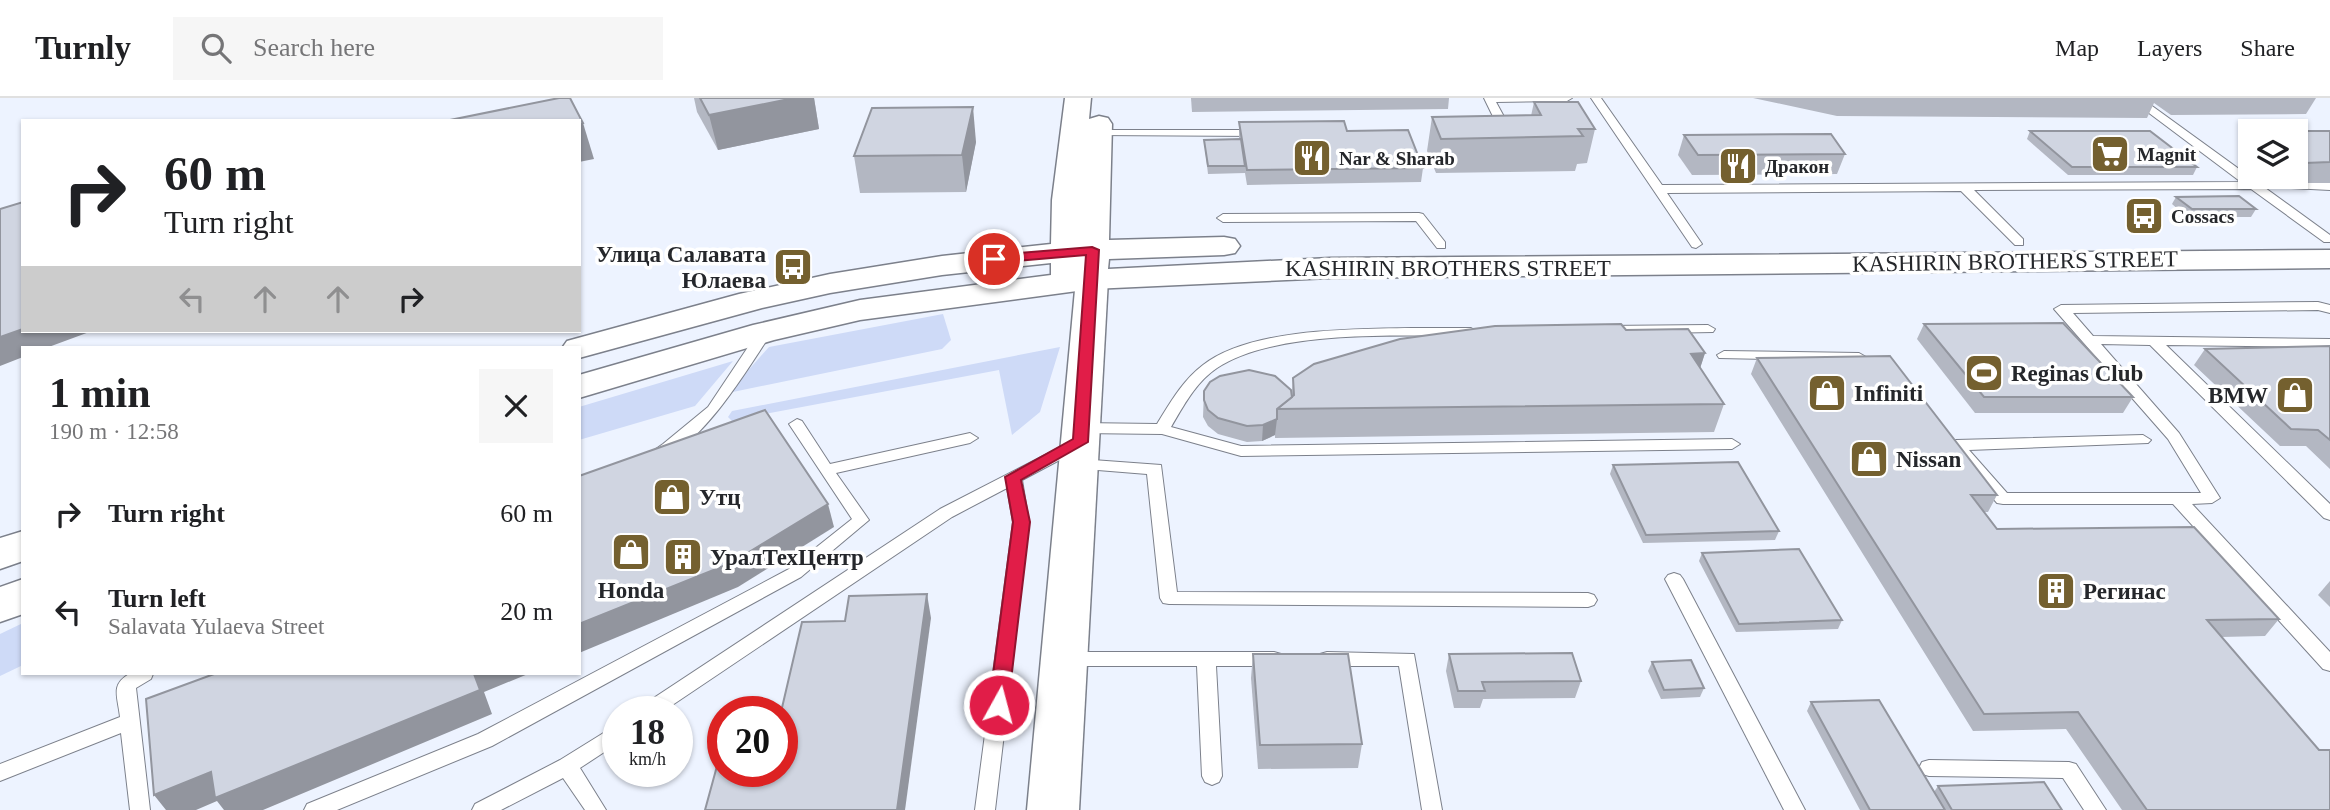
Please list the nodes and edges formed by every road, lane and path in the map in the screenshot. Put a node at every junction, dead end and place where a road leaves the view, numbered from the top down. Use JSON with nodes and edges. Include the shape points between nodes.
{"nodes":[{"id":1,"x":1078,"y":98,"type":"edge"},
{"id":2,"x":1101,"y":98,"type":"edge"},
{"id":3,"x":1530,"y":98,"type":"edge"},
{"id":4,"x":1567,"y":98,"type":"edge"},
{"id":5,"x":1596,"y":98,"type":"edge"},
{"id":6,"x":2134,"y":98,"type":"edge"},
{"id":7,"x":1099,"y":133,"type":"junction"},
{"id":8,"x":1267,"y":133,"type":"edge"},
{"id":9,"x":1496,"y":137,"type":"edge"},
{"id":10,"x":2238,"y":174,"type":"edge"},
{"id":11,"x":2308,"y":185,"type":"edge"},
{"id":12,"x":2238,"y":186,"type":"edge"},
{"id":13,"x":2330,"y":186,"type":"edge"},
{"id":14,"x":1964,"y":187,"type":"junction"},
{"id":15,"x":1659,"y":189,"type":"junction"},
{"id":16,"x":2258,"y":189,"type":"edge"},
{"id":17,"x":1223,"y":218,"type":"dead end"},
{"id":18,"x":2019,"y":242,"type":"junction"},
{"id":19,"x":1696,"y":244,"type":"junction"},
{"id":20,"x":1441,"y":245,"type":"junction"},
{"id":21,"x":2329,"y":246,"type":"edge"},
{"id":22,"x":1498,"y":256,"type":"junction"},
{"id":23,"x":1079,"y":266,"type":"junction"},
{"id":24,"x":2330,"y":309,"type":"edge"},
{"id":25,"x":1708,"y":329,"type":"dead end"},
{"id":26,"x":1586,"y":330,"type":"edge"},
{"id":27,"x":1491,"y":331,"type":"edge"},
{"id":28,"x":765,"y":332,"type":"junction"},
{"id":29,"x":2089,"y":340,"type":"junction"},
{"id":30,"x":2156,"y":343,"type":"junction"},
{"id":31,"x":2330,"y":343,"type":"edge"},
{"id":32,"x":581,"y":347,"type":"edge"},
{"id":33,"x":1724,"y":355,"type":"dead end"},
{"id":34,"x":1880,"y":358,"type":"edge"},
{"id":35,"x":581,"y":386,"type":"edge"},
{"id":36,"x":797,"y":424,"type":"dead end"},
{"id":37,"x":1162,"y":429,"type":"junction"},
{"id":38,"x":970,"y":438,"type":"dead end"},
{"id":39,"x":2143,"y":440,"type":"dead end"},
{"id":40,"x":1732,"y":444,"type":"dead end"},
{"id":41,"x":1080,"y":445,"type":"junction"},
{"id":42,"x":643,"y":457,"type":"edge"},
{"id":43,"x":826,"y":470,"type":"junction"},
{"id":44,"x":1013,"y":477,"type":"junction"},
{"id":45,"x":2177,"y":498,"type":"junction"},
{"id":46,"x":2330,"y":514,"type":"edge"},
{"id":47,"x":21,"y":546,"type":"edge"},
{"id":48,"x":0,"y":554,"type":"edge"},
{"id":49,"x":1674,"y":579,"type":"dead end"},
{"id":50,"x":21,"y":597,"type":"edge"},
{"id":51,"x":1588,"y":600,"type":"dead end"},
{"id":52,"x":0,"y":606,"type":"edge"},
{"id":53,"x":1066,"y":659,"type":"junction"},
{"id":54,"x":1206,"y":659,"type":"junction"},
{"id":55,"x":2330,"y":664,"type":"edge"},
{"id":56,"x":142,"y":675,"type":"edge"},
{"id":57,"x":671,"y":696,"type":"edge"},
{"id":58,"x":130,"y":721,"type":"junction"},
{"id":59,"x":602,"y":743,"type":"edge"},
{"id":60,"x":567,"y":766,"type":"junction"},
{"id":61,"x":1929,"y":768,"type":"dead end"},
{"id":62,"x":0,"y":773,"type":"edge"},
{"id":63,"x":1212,"y":776,"type":"dead end"},
{"id":64,"x":140,"y":810,"type":"edge"},
{"id":65,"x":314,"y":810,"type":"edge"},
{"id":66,"x":482,"y":810,"type":"edge"},
{"id":67,"x":596,"y":810,"type":"edge"},
{"id":68,"x":985,"y":810,"type":"edge"},
{"id":69,"x":1053,"y":810,"type":"edge"},
{"id":70,"x":1432,"y":810,"type":"edge"},
{"id":71,"x":1795,"y":810,"type":"edge"},
{"id":72,"x":2096,"y":810,"type":"edge"}],
"edges":[{"from":1,"to":23,"type":"main road","via":[[1067,200]]},
{"from":2,"to":7,"type":"main road"},
{"from":3,"to":4,"type":"lane"},
{"from":3,"to":9,"type":"lane","via":[[1489,99],[1509,137]]},
{"from":5,"to":15,"type":"lane"},
{"from":6,"to":10,"type":"lane"},
{"from":7,"to":8,"type":"lane"},
{"from":7,"to":23,"type":"main road"},
{"from":11,"to":13,"type":"lane"},
{"from":12,"to":14,"type":"lane"},
{"from":14,"to":15,"type":"lane"},
{"from":14,"to":18,"type":"lane"},
{"from":15,"to":19,"type":"lane"},
{"from":16,"to":21,"type":"lane"},
{"from":17,"to":20,"type":"lane","via":[[1419,217]]},
{"from":18,"to":19,"type":"main road","name":"KASHIRIN BROTHERS STREET"},
{"from":18,"to":21,"type":"main road","name":"KASHIRIN BROTHERS STREET"},
{"from":19,"to":22,"type":"main road","name":"KASHIRIN BROTHERS STREET"},
{"from":20,"to":22,"type":"main road","name":"KASHIRIN BROTHERS STREET"},
{"from":20,"to":23,"type":"main road","name":"KASHIRIN BROTHERS STREET","via":[[1170,247]]},
{"from":21,"to":22,"type":"main road","name":"KASHIRIN BROTHERS STREET"},
{"from":22,"to":23,"type":"main road","name":"KASHIRIN BROTHERS STREET","via":[[1329,268]]},
{"from":23,"to":28,"type":"main road","name":"KASHIRIN BROTHERS STREET"},
{"from":23,"to":32,"type":"main road","name":"KASHIRIN BROTHERS STREET","via":[[946,264],[773,296]]},
{"from":23,"to":41,"type":"main road","via":[[1088,340]]},
{"from":24,"to":29,"type":"lane","via":[[2063,311]]},
{"from":25,"to":26,"type":"lane"},
{"from":27,"to":37,"type":"lane","via":[[1397,332],[1270,342],[1220,360],[1188,386]]},
{"from":28,"to":35,"type":"main road","name":"KASHIRIN BROTHERS STREET"},
{"from":28,"to":42,"type":"lane","via":[[713,410],[669,448]]},
{"from":29,"to":30,"type":"lane"},
{"from":29,"to":45,"type":"lane","via":[[2174,436],[2212,498]]},
{"from":30,"to":31,"type":"lane"},
{"from":30,"to":46,"type":"lane"},
{"from":33,"to":34,"type":"lane"},
{"from":36,"to":43,"type":"lane"},
{"from":37,"to":40,"type":"lane","via":[[1241,451]]},
{"from":37,"to":41,"type":"lane"},
{"from":38,"to":43,"type":"lane"},
{"from":39,"to":45,"type":"lane","via":[[1952,440],[2003,499]]},
{"from":41,"to":44,"type":"lane"},
{"from":41,"to":51,"type":"lane","via":[[1155,468],[1169,598]]},
{"from":41,"to":53,"type":"main road"},
{"from":43,"to":65,"type":"lane","via":[[861,520],[795,573],[485,740]]},
{"from":44,"to":57,"type":"lane","via":[[946,513]]},
{"from":44,"to":68,"type":"lane","via":[[1021,522]]},
{"from":45,"to":55,"type":"lane"},
{"from":47,"to":48,"type":"main road"},
{"from":49,"to":71,"type":"lane"},
{"from":50,"to":52,"type":"main road"},
{"from":53,"to":54,"type":"lane"},
{"from":53,"to":69,"type":"main road"},
{"from":54,"to":63,"type":"lane"},
{"from":54,"to":70,"type":"lane","via":[[1407,659]]},
{"from":56,"to":58,"type":"lane","via":[[126,685]]},
{"from":58,"to":62,"type":"lane"},
{"from":58,"to":64,"type":"lane"},
{"from":59,"to":60,"type":"lane"},
{"from":60,"to":66,"type":"lane"},
{"from":60,"to":67,"type":"lane"},
{"from":61,"to":72,"type":"lane","via":[[2069,770]]}]}
